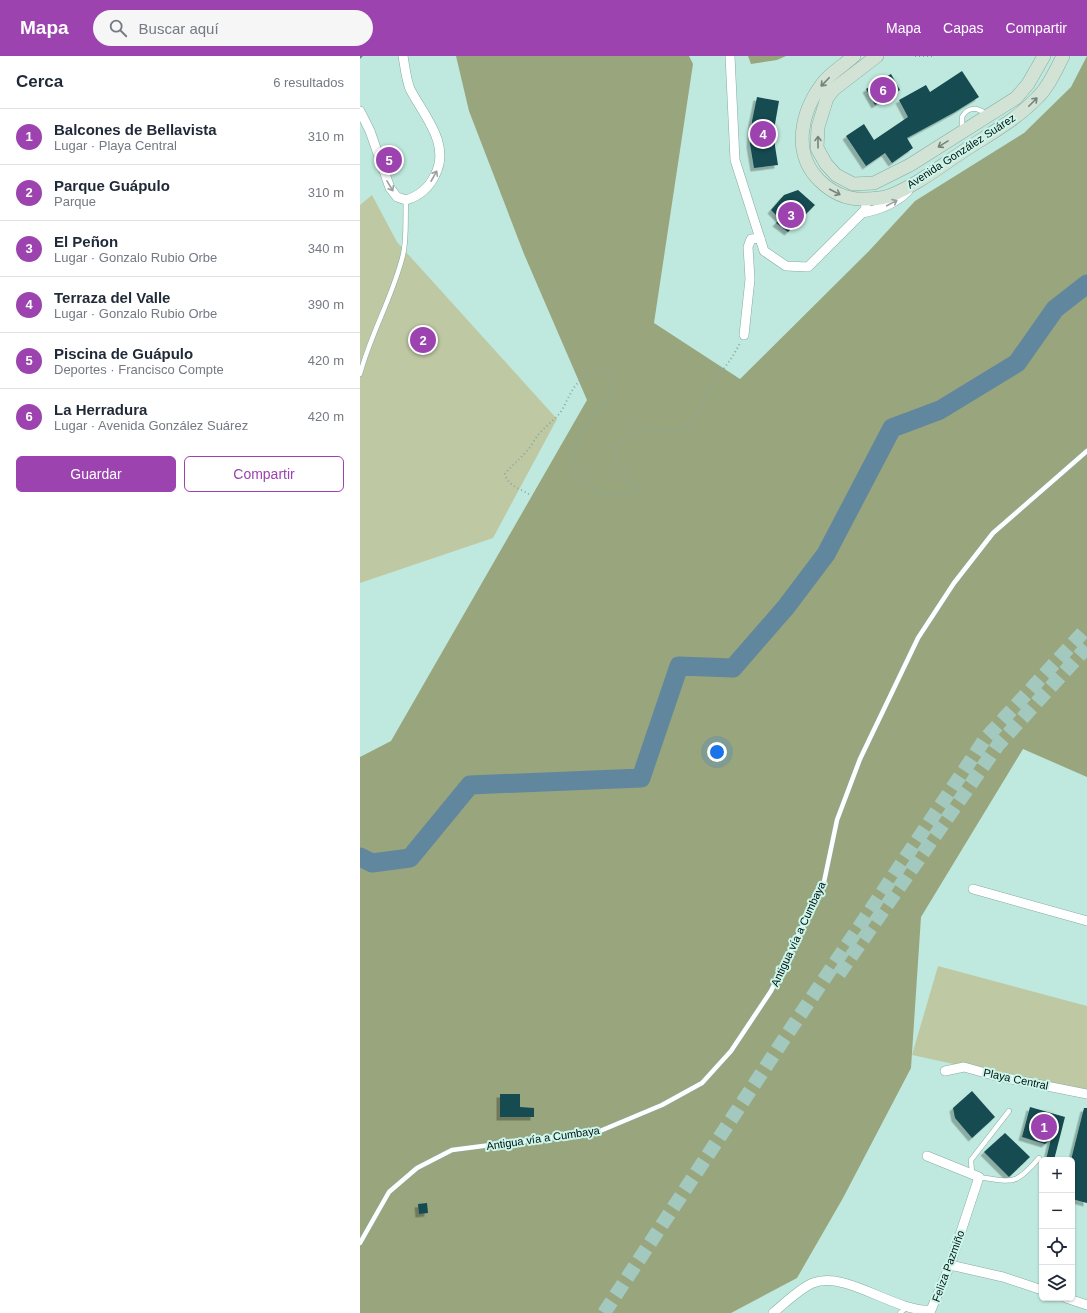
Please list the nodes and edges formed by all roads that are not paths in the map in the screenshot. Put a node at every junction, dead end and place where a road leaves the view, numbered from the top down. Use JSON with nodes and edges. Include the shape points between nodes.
{"nodes":[{"id":1,"x":403,"y":56,"type":"edge"},
{"id":2,"x":730,"y":56,"type":"edge"},
{"id":3,"x":877,"y":56,"type":"edge"},
{"id":4,"x":1044,"y":56,"type":"edge"},
{"id":5,"x":1063,"y":56,"type":"edge"},
{"id":6,"x":847,"y":60,"type":"edge"},
{"id":7,"x":360,"y":111,"type":"edge"},
{"id":8,"x":917,"y":182,"type":"junction"},
{"id":9,"x":865,"y":199,"type":"junction"},
{"id":10,"x":406,"y":200,"type":"junction"},
{"id":11,"x":862,"y":214,"type":"junction"},
{"id":12,"x":760,"y":238,"type":"junction"},
{"id":13,"x":744,"y":335,"type":"road end"},
{"id":14,"x":360,"y":374,"type":"edge"},
{"id":15,"x":1087,"y":451,"type":"edge"},
{"id":16,"x":973,"y":889,"type":"dead end"},
{"id":17,"x":1087,"y":921,"type":"edge"},
{"id":18,"x":945,"y":1071,"type":"dead end"},
{"id":19,"x":1087,"y":1094,"type":"edge"},
{"id":20,"x":1009,"y":1111,"type":"dead end"},
{"id":21,"x":927,"y":1156,"type":"dead end"},
{"id":22,"x":1039,"y":1158,"type":"dead end"},
{"id":23,"x":976,"y":1176,"type":"junction"},
{"id":24,"x":360,"y":1243,"type":"edge"},
{"id":25,"x":950,"y":1264,"type":"junction"},
{"id":26,"x":1039,"y":1289,"type":"edge"},
{"id":27,"x":1075,"y":1301,"type":"edge"},
{"id":28,"x":1087,"y":1305,"type":"edge"},
{"id":29,"x":903,"y":1310,"type":"edge"},
{"id":30,"x":773,"y":1313,"type":"edge"}],
"edges":[{"from":10,"to":1,"type":"street","one_way":true,"via":[[419,196],[432,181],[440,166],[441,153],[438,140],[410,87]]},
{"from":2,"to":12,"type":"street","via":[[735,160]]},
{"from":4,"to":3,"type":"main road","name":"Avenida González Suárez","one_way":true,"via":[[1028,84],[1016,98],[910,165],[874,183],[853,184],[836,175],[826,164],[817,148],[818,127],[827,98],[834,89]]},
{"from":8,"to":5,"type":"main road","name":"Avenida González Suárez","one_way":true,"via":[[1026,109],[1052,78]]},
{"from":6,"to":9,"type":"main road","name":"Avenida González Suárez","one_way":true,"via":[[823,82],[811,103],[802,127],[802,151],[810,171],[827,189],[844,197]]},
{"from":7,"to":10,"type":"street","one_way":true,"via":[[370,131],[390,188],[397,197]]},
{"from":8,"to":9,"type":"main road","name":"Avenida González Suárez","via":[[888,196]]},
{"from":11,"to":8,"type":"street","one_way":true,"via":[[879,210],[901,198]]},
{"from":9,"to":11,"type":"street","via":[[866,208]]},
{"from":10,"to":14,"type":"lane","via":[[403,254],[391,294]]},
{"from":11,"to":12,"type":"street","via":[[808,267],[786,266],[764,251]]},
{"from":12,"to":13,"type":"street","via":[[751,238],[748,247],[750,278]]},
{"from":15,"to":24,"type":"lane","name":"Antigua vía a Cumbaya","via":[[992,533],[954,583],[918,638],[860,759],[837,820],[824,882],[771,991],[731,1051],[717,1067],[702,1083],[662,1105],[600,1131],[452,1150],[417,1168],[389,1192]]},
{"from":16,"to":17,"type":"street"},
{"from":18,"to":19,"type":"street","name":"Playa Central","via":[[964,1067]]},
{"from":20,"to":23,"type":"lane","via":[[971,1160]]},
{"from":21,"to":23,"type":"street"},
{"from":22,"to":23,"type":"lane","via":[[1021,1177],[1011,1182]]},
{"from":23,"to":25,"type":"street","name":"Feliza Pazmiño"},
{"from":25,"to":26,"type":"street"},
{"from":25,"to":29,"type":"street","name":"Feliza Pazmiño","via":[[931,1310]]},
{"from":27,"to":28,"type":"street"},
{"from":29,"to":30,"type":"street","name":"Feliza Pazmiño","via":[[834,1281],[821,1280],[811,1284]]}]}
